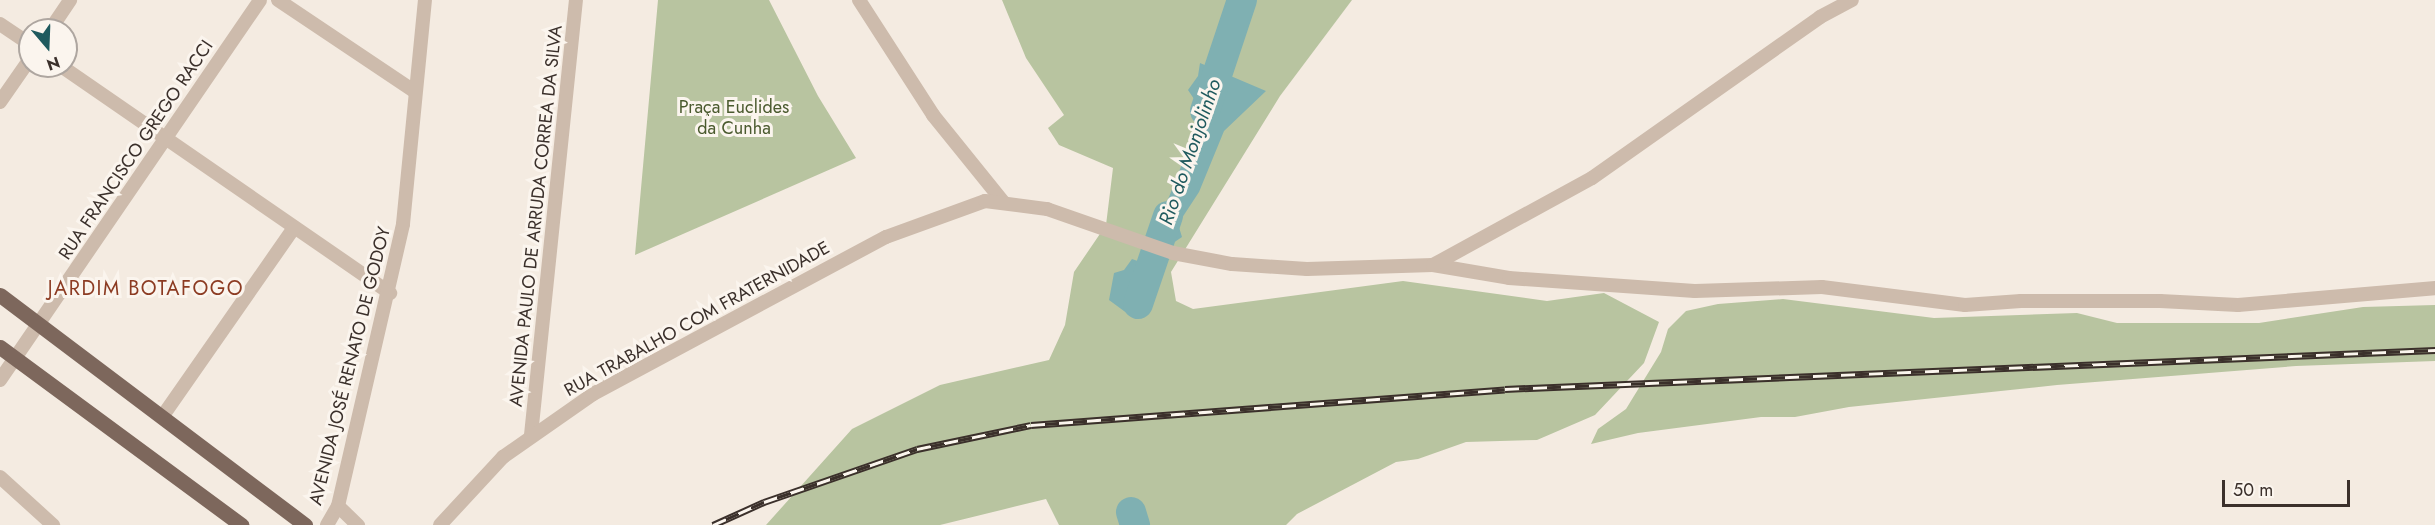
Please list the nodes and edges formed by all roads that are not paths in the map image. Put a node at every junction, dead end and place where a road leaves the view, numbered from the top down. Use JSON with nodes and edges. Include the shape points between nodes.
{"nodes":[{"id":1,"x":70,"y":0,"type":"edge"},
{"id":2,"x":260,"y":0,"type":"edge"},
{"id":3,"x":278,"y":0,"type":"edge"},
{"id":4,"x":425,"y":0,"type":"edge"},
{"id":5,"x":576,"y":0,"type":"edge"},
{"id":6,"x":859,"y":0,"type":"edge"},
{"id":7,"x":1852,"y":0,"type":"edge"},
{"id":8,"x":58,"y":18,"type":"edge"},
{"id":9,"x":0,"y":24,"type":"edge"},
{"id":10,"x":18,"y":36,"type":"edge"},
{"id":11,"x":18,"y":76,"type":"edge"},
{"id":12,"x":78,"y":78,"type":"edge"},
{"id":13,"x":414,"y":92,"type":"junction"},
{"id":14,"x":0,"y":102,"type":"edge"},
{"id":15,"x":163,"y":138,"type":"junction"},
{"id":16,"x":1004,"y":203,"type":"junction"},
{"id":17,"x":294,"y":228,"type":"junction"},
{"id":18,"x":1433,"y":265,"type":"junction"},
{"id":19,"x":2435,"y":288,"type":"edge"},
{"id":20,"x":390,"y":293,"type":"junction"},
{"id":21,"x":0,"y":295,"type":"edge"},
{"id":22,"x":39,"y":326,"type":"junction"},
{"id":23,"x":0,"y":347,"type":"edge"},
{"id":24,"x":16,"y":360,"type":"junction"},
{"id":25,"x":0,"y":380,"type":"edge"},
{"id":26,"x":162,"y":417,"type":"junction"},
{"id":27,"x":531,"y":435,"type":"junction"},
{"id":28,"x":0,"y":477,"type":"edge"},
{"id":29,"x":338,"y":506,"type":"junction"},
{"id":30,"x":53,"y":525,"type":"edge"},
{"id":31,"x":241,"y":525,"type":"edge"},
{"id":32,"x":304,"y":525,"type":"edge"},
{"id":33,"x":327,"y":525,"type":"edge"},
{"id":34,"x":358,"y":525,"type":"edge"},
{"id":35,"x":440,"y":525,"type":"edge"}],
"edges":[{"from":1,"to":8,"type":"street"},
{"from":2,"to":15,"type":"street","name":"RUA FRANCISCO GREGO RACCI"},
{"from":3,"to":13,"type":"street"},
{"from":4,"to":13,"type":"street","name":"AVENIDA JOSÉ RENATO DE GODOY"},
{"from":5,"to":27,"type":"street","name":"AVENIDA PAULO DE ARRUDA CORREA DA SILVA"},
{"from":6,"to":16,"type":"street","via":[[933,115]]},
{"from":7,"to":18,"type":"street","via":[[1820,17],[1592,178]]},
{"from":9,"to":10,"type":"street"},
{"from":11,"to":14,"type":"street"},
{"from":12,"to":15,"type":"street"},
{"from":13,"to":20,"type":"street","name":"AVENIDA JOSÉ RENATO DE GODOY","via":[[412,163]]},
{"from":15,"to":17,"type":"street"},
{"from":15,"to":22,"type":"street","name":"RUA FRANCISCO GREGO RACCI"},
{"from":16,"to":18,"type":"street","name":"RUA TRABALHO COM FRATERNIDADE","via":[[1047,209],[1173,253],[1232,264],[1307,268]]},
{"from":16,"to":27,"type":"street","name":"RUA TRABALHO COM FRATERNIDADE","via":[[985,201],[886,237],[614,383]]},
{"from":17,"to":20,"type":"street"},
{"from":17,"to":26,"type":"street"},
{"from":18,"to":19,"type":"street","name":"RUA TRABALHO COM FRATERNIDADE","via":[[1509,278],[1695,291],[1801,286],[1965,305],[2160,301],[2238,305]]},
{"from":20,"to":29,"type":"street","name":"AVENIDA JOSÉ RENATO DE GODOY"},
{"from":21,"to":22,"type":"main road"},
{"from":22,"to":24,"type":"street","name":"RUA FRANCISCO GREGO RACCI"},
{"from":22,"to":26,"type":"main road"},
{"from":23,"to":24,"type":"main road"},
{"from":24,"to":25,"type":"street","name":"RUA FRANCISCO GREGO RACCI"},
{"from":24,"to":31,"type":"main road"},
{"from":26,"to":32,"type":"main road"},
{"from":27,"to":35,"type":"street","name":"RUA TRABALHO COM FRATERNIDADE","via":[[460,499]]},
{"from":28,"to":30,"type":"street"},
{"from":29,"to":33,"type":"street","name":"AVENIDA JOSÉ RENATO DE GODOY"},
{"from":29,"to":34,"type":"street"}]}
